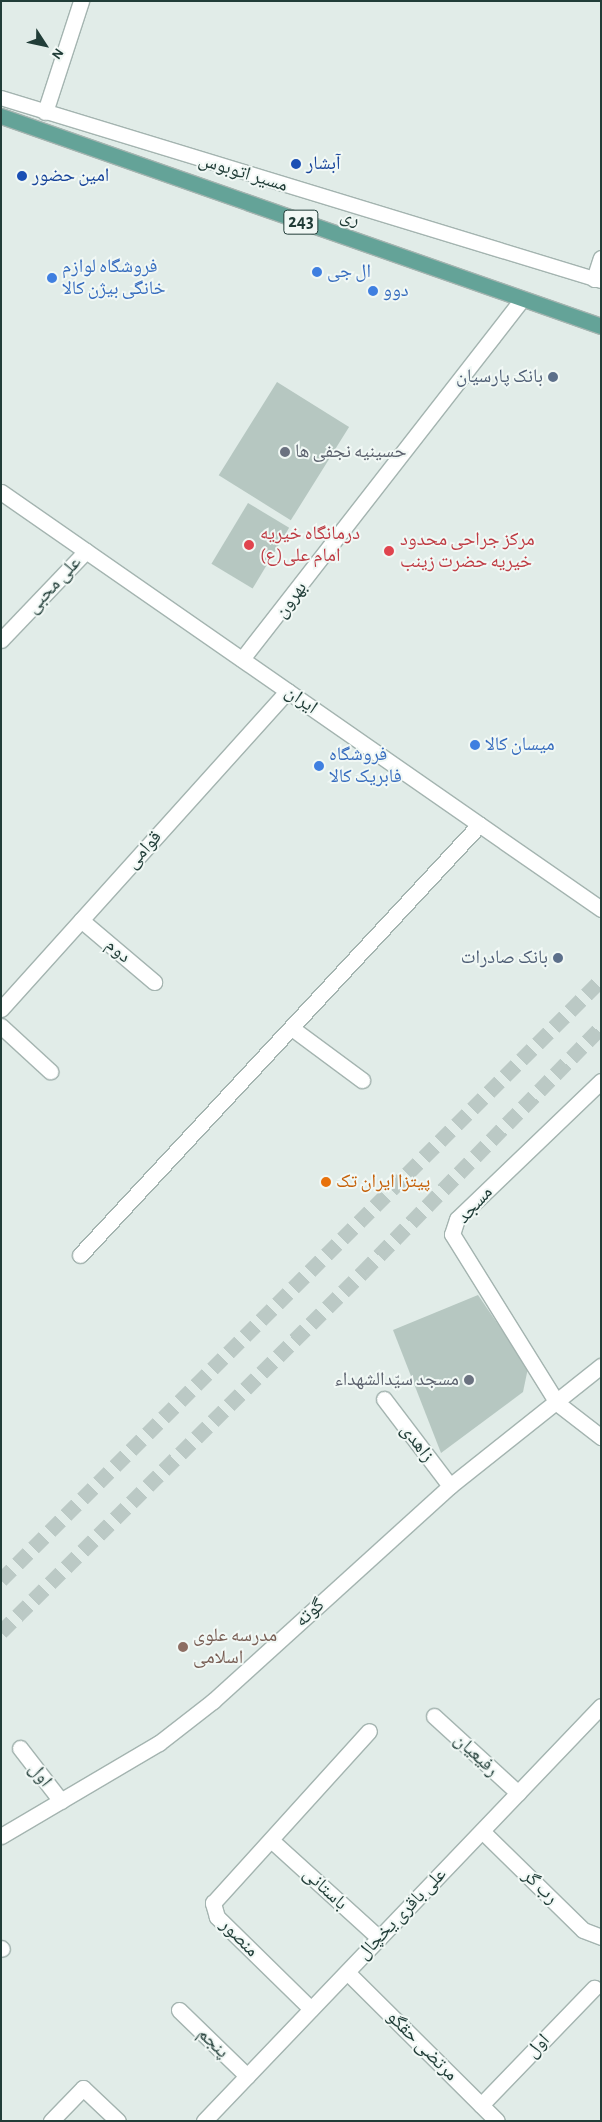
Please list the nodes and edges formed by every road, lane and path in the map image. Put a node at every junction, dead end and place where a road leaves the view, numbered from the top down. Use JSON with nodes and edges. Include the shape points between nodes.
{"nodes":[{"id":1,"x":81,"y":1,"type":"edge"},
{"id":2,"x":1,"y":98,"type":"edge"},
{"id":3,"x":45,"y":112,"type":"junction"},
{"id":4,"x":1,"y":116,"type":"edge"},
{"id":5,"x":601,"y":258,"type":"edge"},
{"id":6,"x":597,"y":280,"type":"edge"},
{"id":7,"x":521,"y":300,"type":"junction"},
{"id":8,"x":601,"y":326,"type":"edge"},
{"id":9,"x":1,"y":492,"type":"edge"},
{"id":10,"x":86,"y":551,"type":"junction"},
{"id":11,"x":1,"y":640,"type":"edge"},
{"id":12,"x":242,"y":659,"type":"junction"},
{"id":13,"x":288,"y":691,"type":"junction"},
{"id":14,"x":478,"y":825,"type":"junction"},
{"id":15,"x":601,"y":909,"type":"edge"},
{"id":16,"x":81,"y":920,"type":"junction"},
{"id":17,"x":154,"y":982,"type":"dead end"},
{"id":18,"x":1,"y":1009,"type":"edge"},
{"id":19,"x":1,"y":1026,"type":"edge"},
{"id":20,"x":293,"y":1029,"type":"junction"},
{"id":21,"x":50,"y":1071,"type":"dead end"},
{"id":22,"x":362,"y":1080,"type":"dead end"},
{"id":23,"x":601,"y":1081,"type":"edge"},
{"id":24,"x":80,"y":1255,"type":"dead end"},
{"id":25,"x":601,"y":1366,"type":"edge"},
{"id":26,"x":384,"y":1399,"type":"dead end"},
{"id":27,"x":557,"y":1403,"type":"junction"},
{"id":28,"x":601,"y":1438,"type":"edge"},
{"id":29,"x":450,"y":1486,"type":"junction"},
{"id":30,"x":601,"y":1706,"type":"edge"},
{"id":31,"x":434,"y":1716,"type":"dead end"},
{"id":32,"x":369,"y":1731,"type":"dead end"},
{"id":33,"x":20,"y":1748,"type":"dead end"},
{"id":34,"x":518,"y":1794,"type":"junction"},
{"id":35,"x":61,"y":1801,"type":"junction"},
{"id":36,"x":482,"y":1831,"type":"junction"},
{"id":37,"x":1,"y":1836,"type":"edge"},
{"id":38,"x":271,"y":1840,"type":"junction"},
{"id":39,"x":601,"y":1937,"type":"edge"},
{"id":40,"x":378,"y":1938,"type":"junction"},
{"id":41,"x":346,"y":1972,"type":"junction"},
{"id":42,"x":594,"y":1988,"type":"dead end"},
{"id":43,"x":311,"y":2009,"type":"junction"},
{"id":44,"x":179,"y":2010,"type":"dead end"},
{"id":45,"x":247,"y":2076,"type":"junction"},
{"id":46,"x":481,"y":2105,"type":"junction"},
{"id":47,"x":51,"y":2121,"type":"edge"},
{"id":48,"x":118,"y":2121,"type":"edge"},
{"id":49,"x":204,"y":2121,"type":"edge"},
{"id":50,"x":497,"y":2121,"type":"edge"}],
"edges":[{"from":1,"to":3,"type":"street"},
{"from":2,"to":3,"type":"lane","name":"مسیر اتوبوس"},
{"from":3,"to":6,"type":"lane","name":"مسیر اتوبوس"},
{"from":4,"to":7,"type":"main road","name":"ری","number":"243"},
{"from":5,"to":6,"type":"street"},
{"from":7,"to":8,"type":"main road","name":"ری","number":"243"},
{"from":7,"to":12,"type":"street","name":"بهرون"},
{"from":9,"to":10,"type":"street","name":"ایران"},
{"from":10,"to":11,"type":"street","name":"علی محبی"},
{"from":10,"to":12,"type":"street","name":"ایران"},
{"from":12,"to":13,"type":"street","name":"ایران"},
{"from":13,"to":14,"type":"street","name":"ایران"},
{"from":13,"to":16,"type":"street","name":"قوامی"},
{"from":14,"to":15,"type":"street","name":"ایران"},
{"from":14,"to":20,"type":"street"},
{"from":16,"to":17,"type":"street","name":"دوم"},
{"from":16,"to":18,"type":"street","name":"قوامی"},
{"from":19,"to":21,"type":"street"},
{"from":20,"to":22,"type":"street"},
{"from":20,"to":24,"type":"street"},
{"from":23,"to":27,"type":"street","name":"مسجد","via":[[457,1220],[452,1234]]},
{"from":25,"to":27,"type":"street","name":"گوته"},
{"from":26,"to":29,"type":"street","name":"زاهدی"},
{"from":27,"to":28,"type":"street"},
{"from":27,"to":29,"type":"street","name":"گوته"},
{"from":29,"to":35,"type":"street","name":"گوته","via":[[213,1701],[159,1743]]},
{"from":30,"to":34,"type":"street","name":"علی باقری یخچال"},
{"from":31,"to":34,"type":"street","name":"رفیعیان"},
{"from":32,"to":38,"type":"street"},
{"from":33,"to":35,"type":"street","name":"اول"},
{"from":34,"to":36,"type":"street","name":"علی باقری یخچال"},
{"from":35,"to":37,"type":"street","name":"گوته"},
{"from":36,"to":39,"type":"street","name":"رب گر","via":[[583,1930]]},
{"from":36,"to":40,"type":"street","name":"علی باقری یخچال"},
{"from":38,"to":40,"type":"street","name":"باستانی"},
{"from":38,"to":43,"type":"street","name":"منصور","via":[[213,1903],[212,1910]]},
{"from":40,"to":41,"type":"street","name":"علی باقری یخچال"},
{"from":41,"to":43,"type":"street","name":"علی باقری یخچال"},
{"from":41,"to":46,"type":"street","name":"مرتضی حقگو"},
{"from":42,"to":46,"type":"street","name":"اول"},
{"from":43,"to":45,"type":"street","name":"علی باقری یخچال"},
{"from":44,"to":45,"type":"street","name":"پنجم"},
{"from":45,"to":49,"type":"street","name":"علی باقری یخچال"},
{"from":46,"to":50,"type":"street","name":"مرتضی حقگو"},
{"from":47,"to":48,"type":"street","via":[[83,2088]]}]}
